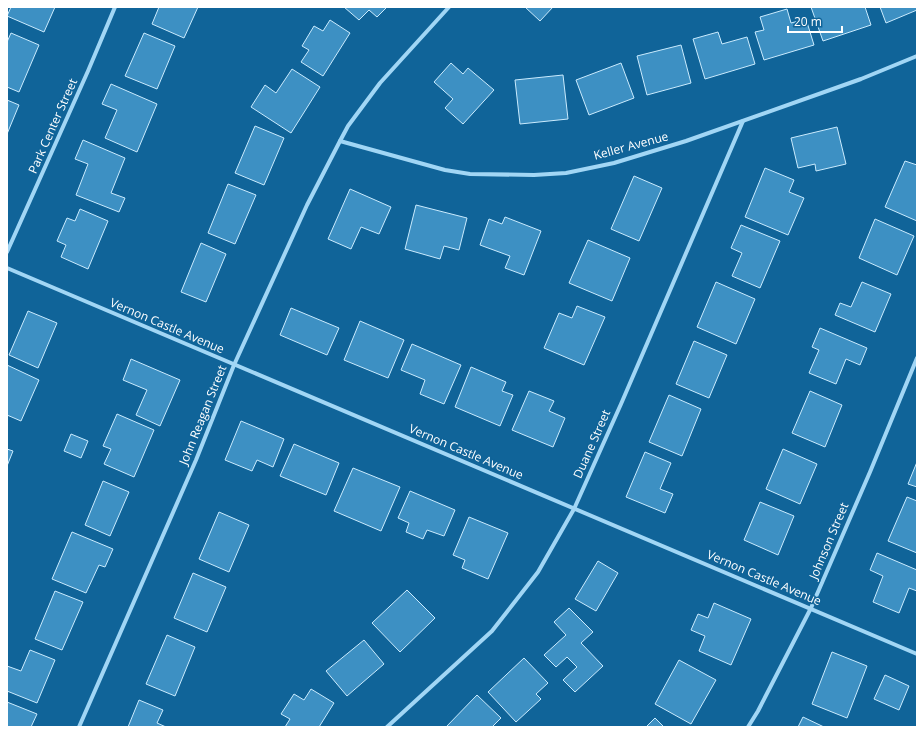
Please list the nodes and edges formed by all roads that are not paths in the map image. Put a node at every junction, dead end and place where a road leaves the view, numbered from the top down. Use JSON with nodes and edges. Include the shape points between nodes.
{"nodes":[{"id":1,"x":115,"y":7,"type":"edge"},
{"id":2,"x":449,"y":7,"type":"edge"},
{"id":3,"x":917,"y":56,"type":"edge"},
{"id":4,"x":743,"y":121,"type":"junction"},
{"id":5,"x":340,"y":141,"type":"junction"},
{"id":6,"x":7,"y":252,"type":"edge"},
{"id":7,"x":7,"y":268,"type":"edge"},
{"id":8,"x":917,"y":358,"type":"edge"},
{"id":9,"x":234,"y":365,"type":"junction"},
{"id":10,"x":574,"y":509,"type":"junction"},
{"id":11,"x":811,"y":608,"type":"junction"},
{"id":12,"x":917,"y":654,"type":"edge"},
{"id":13,"x":80,"y":727,"type":"edge"},
{"id":14,"x":387,"y":727,"type":"edge"},
{"id":15,"x":748,"y":727,"type":"edge"}],
"edges":[{"from":1,"to":6,"type":"street","name":"Park Center Street"},
{"from":2,"to":5,"type":"street","name":"John Reagan Street","via":[[380,83]]},
{"from":3,"to":4,"type":"street","name":"Keller Avenue"},
{"from":4,"to":5,"type":"street","name":"Keller Avenue","via":[[614,163],[566,173],[534,175],[470,174],[445,170]]},
{"from":4,"to":10,"type":"street","name":"Duane Street"},
{"from":5,"to":9,"type":"street","name":"John Reagan Street","via":[[307,205]]},
{"from":7,"to":9,"type":"street","name":"Vernon Castle Avenue"},
{"from":8,"to":11,"type":"street","name":"Johnson Street"},
{"from":9,"to":10,"type":"street","name":"Vernon Castle Avenue"},
{"from":9,"to":13,"type":"street","name":"John Reagan Street","via":[[196,460]]},
{"from":10,"to":11,"type":"street","name":"Vernon Castle Avenue"},
{"from":10,"to":14,"type":"street","name":"Duane Street","via":[[538,572],[492,631]]},
{"from":11,"to":12,"type":"street","name":"Vernon Castle Avenue"},
{"from":11,"to":15,"type":"street","name":"Johnson Street"}]}
